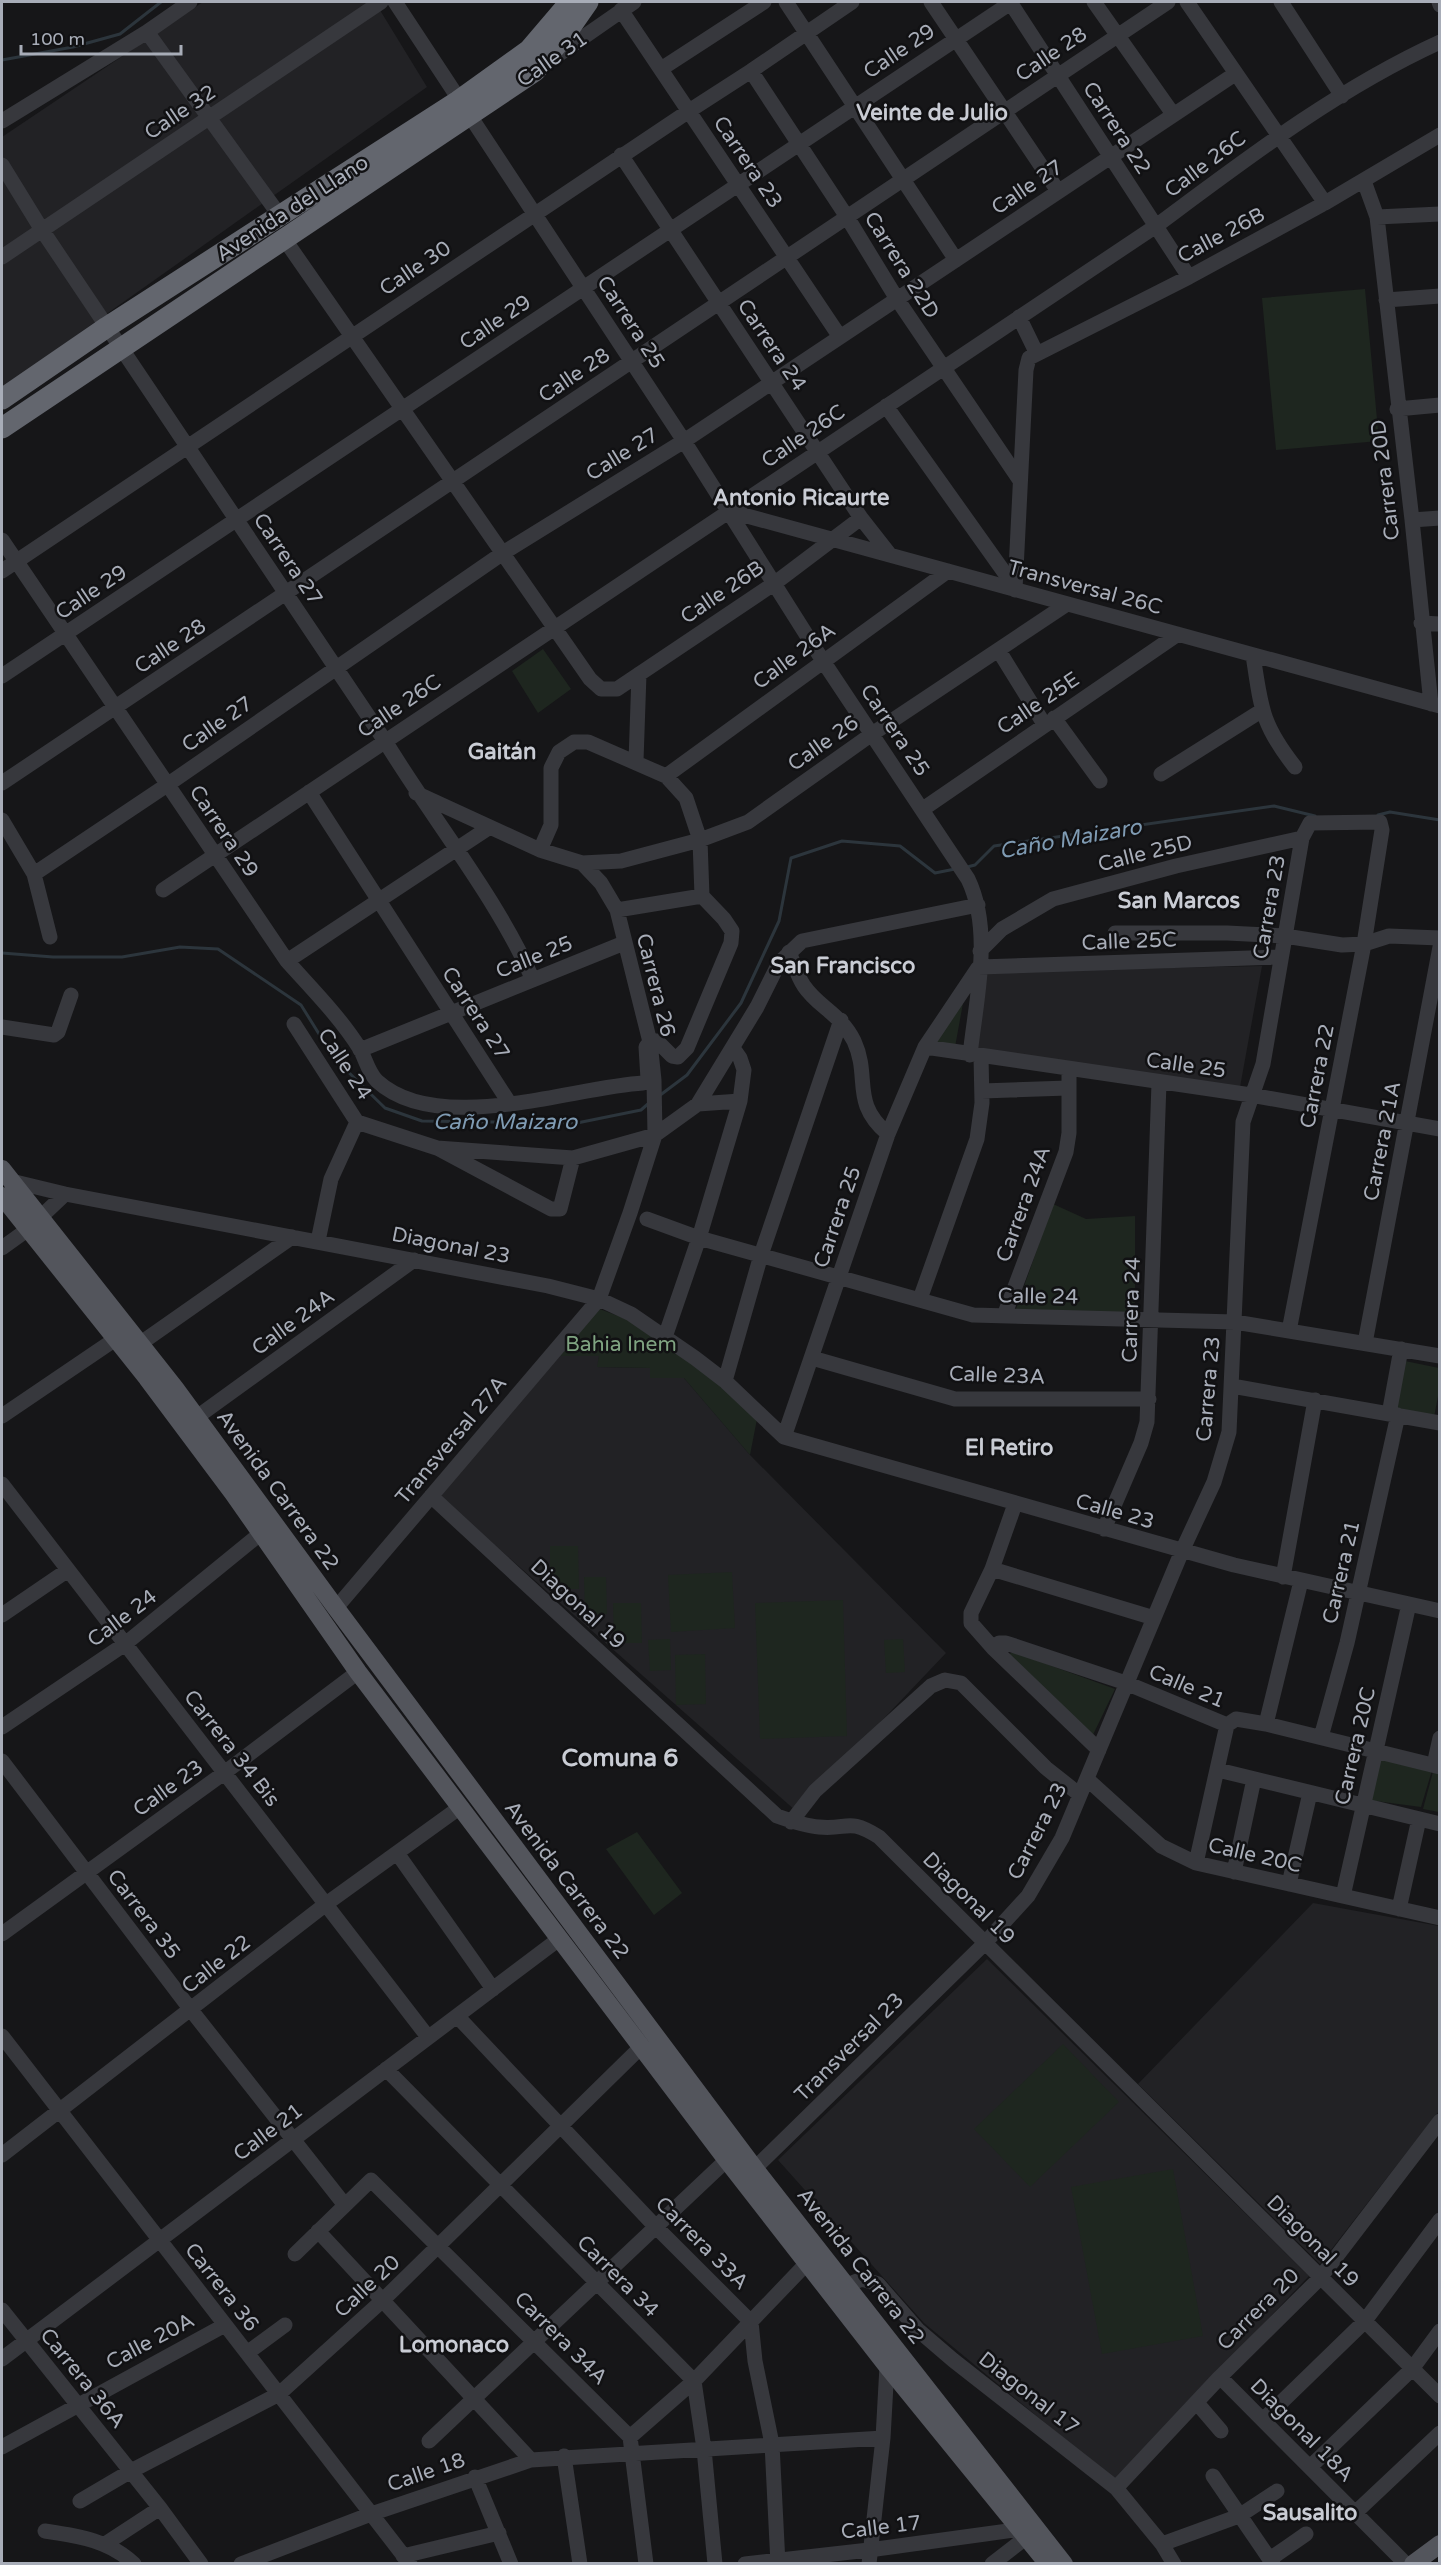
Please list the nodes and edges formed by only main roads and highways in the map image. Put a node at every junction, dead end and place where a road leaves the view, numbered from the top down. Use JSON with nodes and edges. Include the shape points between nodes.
{"nodes":[{"id":1,"x":570,"y":2,"type":"edge"},
{"id":2,"x":588,"y":2,"type":"edge"},
{"id":3,"x":464,"y":109,"type":"junction"},
{"id":4,"x":2,"y":399,"type":"edge"},
{"id":5,"x":2,"y":428,"type":"edge"},
{"id":6,"x":5,"y":1182,"type":"edge"},
{"id":7,"x":33,"y":1224,"type":"junction"},
{"id":8,"x":733,"y":2154,"type":"junction"},
{"id":9,"x":749,"y":2174,"type":"junction"},
{"id":10,"x":1031,"y":2535,"type":"junction"},
{"id":11,"x":1440,"y":2544,"type":"edge"},
{"id":12,"x":1041,"y":2564,"type":"edge"},
{"id":13,"x":1048,"y":2564,"type":"edge"},
{"id":14,"x":1064,"y":2564,"type":"edge"},
{"id":15,"x":1076,"y":2564,"type":"edge"},
{"id":16,"x":1413,"y":2564,"type":"edge"}],
"edges":[{"from":1,"to":3,"type":"highway","name":"Avenida del Llano","via":[[544,35]]},
{"from":2,"to":3,"type":"highway","name":"Calle 31","via":[[535,71]]},
{"from":3,"to":4,"type":"highway","name":"Avenida del Llano","via":[[280,216]]},
{"from":3,"to":5,"type":"highway","name":"Avenida del Llano","via":[[285,240]]},
{"from":6,"to":7,"type":"main road"},
{"from":7,"to":8,"type":"main road","name":"Avenida Carrera 22","via":[[459,1808],[641,2047]]},
{"from":7,"to":8,"type":"main road","name":"Avenida Carrera 22","via":[[141,1343],[197,1417]]},
{"from":8,"to":9,"type":"main road","name":"Avenida Carrera 22"},
{"from":9,"to":10,"type":"main road","name":"Avenida Carrera 22","via":[[847,2285]]},
{"from":9,"to":10,"type":"main road","name":"Avenida Carrera 22","via":[[808,2262],[887,2366]]},
{"from":10,"to":12,"type":"main road"},
{"from":10,"to":13,"type":"main road","name":"Avenida Carrera 22"},
{"from":10,"to":14,"type":"main road","name":"Avenida Carrera 22"},
{"from":10,"to":15,"type":"main road"},
{"from":11,"to":16,"type":"main road"}]}
